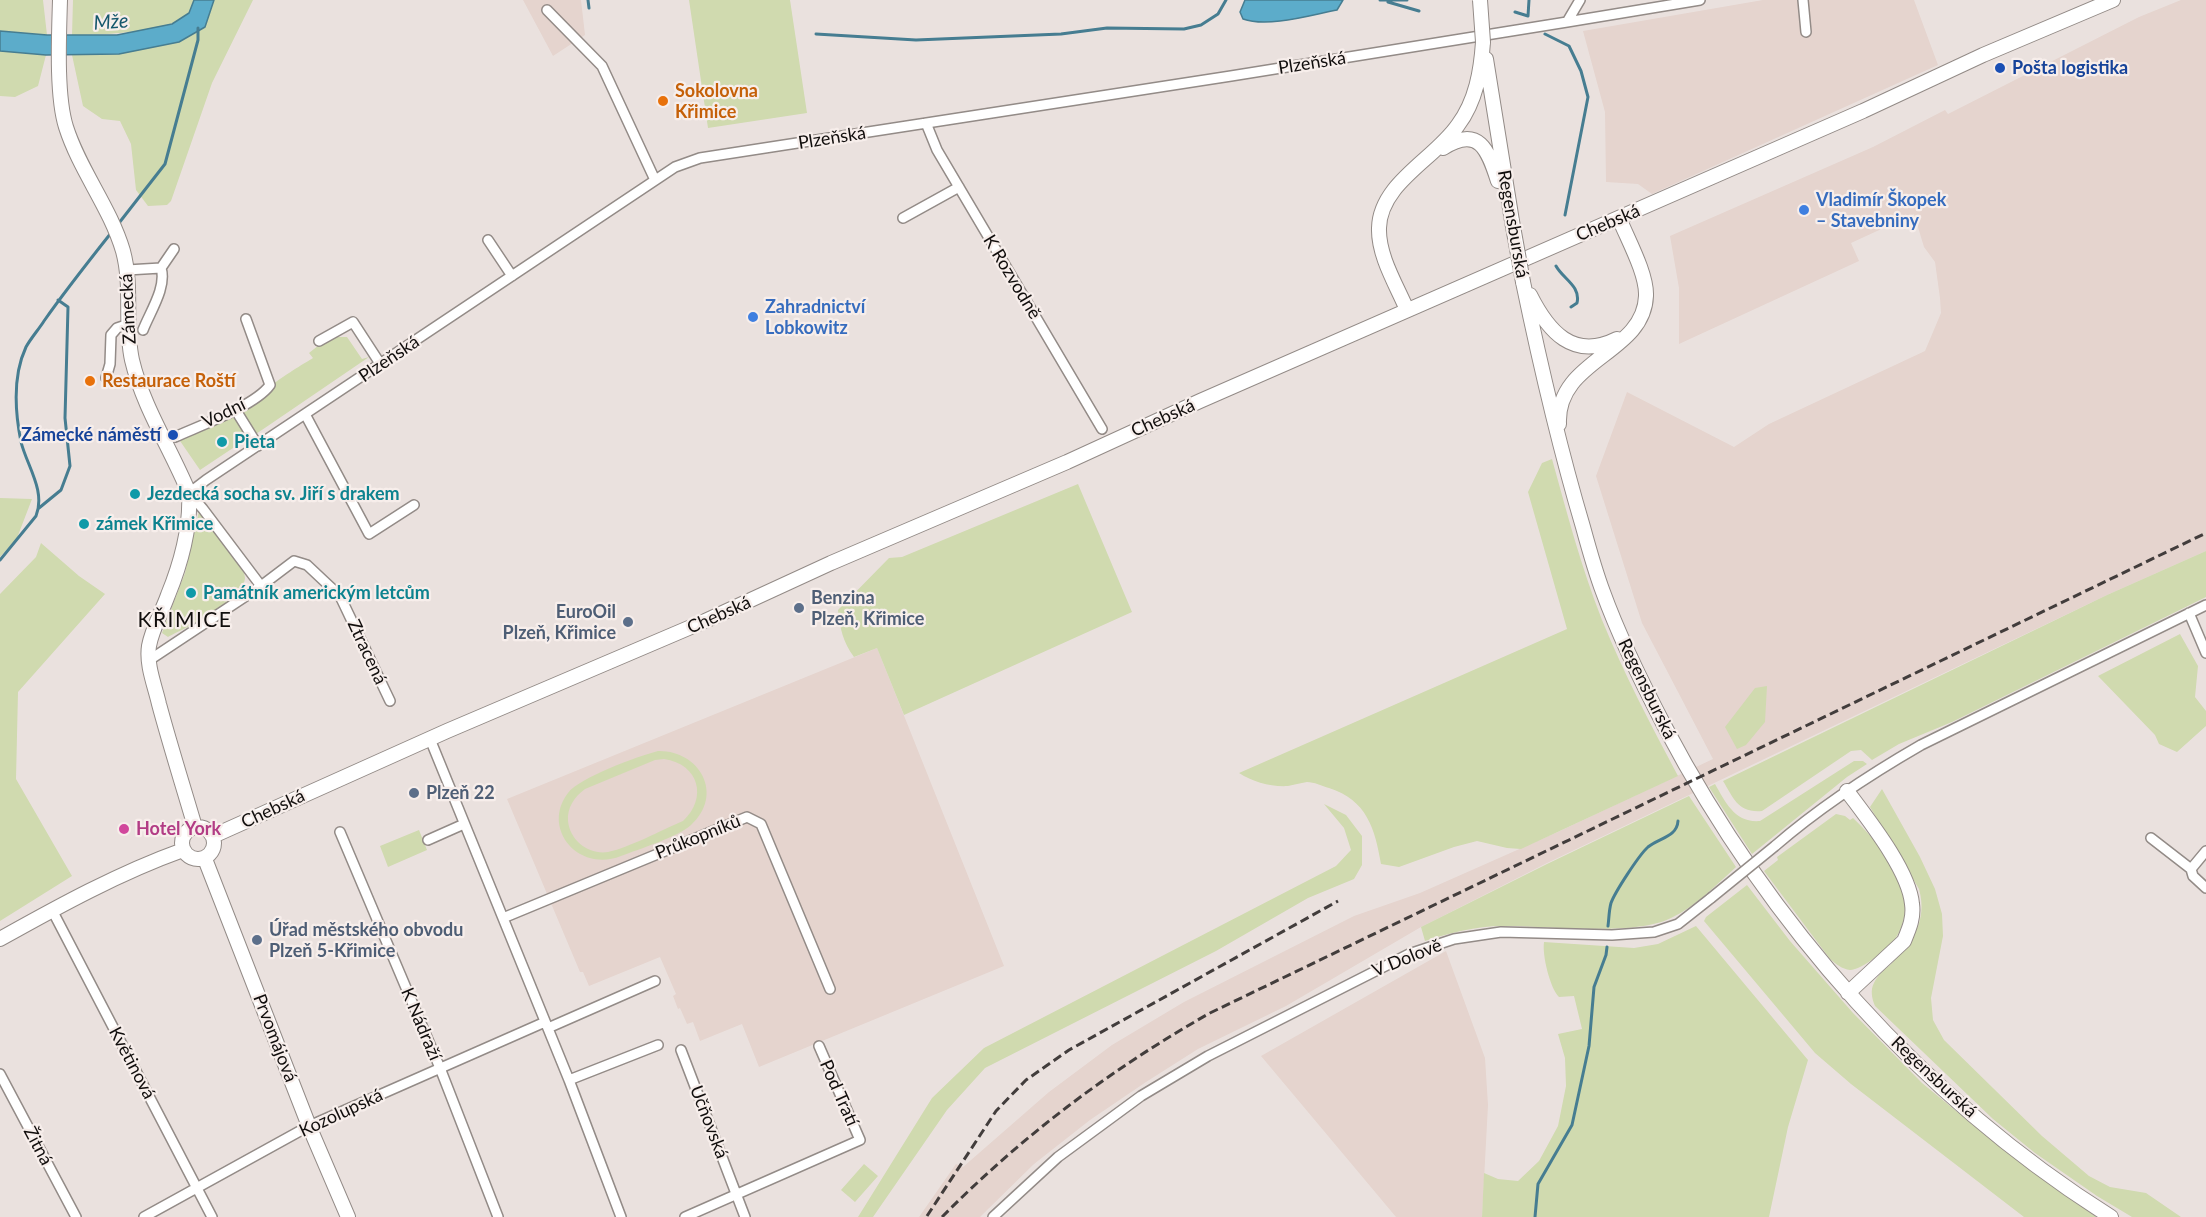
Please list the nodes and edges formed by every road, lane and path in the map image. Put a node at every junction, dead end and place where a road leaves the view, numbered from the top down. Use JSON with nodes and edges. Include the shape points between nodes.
{"nodes":[{"id":1,"x":60,"y":0,"type":"edge"},
{"id":2,"x":1480,"y":0,"type":"edge"},
{"id":3,"x":1580,"y":0,"type":"edge"},
{"id":4,"x":1700,"y":0,"type":"edge"},
{"id":5,"x":1803,"y":0,"type":"edge"},
{"id":6,"x":2113,"y":0,"type":"edge"},
{"id":7,"x":547,"y":10,"type":"dead end"},
{"id":8,"x":1568,"y":22,"type":"junction"},
{"id":9,"x":1806,"y":32,"type":"dead end"},
{"id":10,"x":1484,"y":62,"type":"junction"},
{"id":11,"x":926,"y":123,"type":"junction"},
{"id":12,"x":1433,"y":154,"type":"junction"},
{"id":13,"x":655,"y":180,"type":"junction"},
{"id":14,"x":959,"y":187,"type":"junction"},
{"id":15,"x":1507,"y":205,"type":"junction"},
{"id":16,"x":903,"y":218,"type":"dead end"},
{"id":17,"x":1619,"y":218,"type":"junction"},
{"id":18,"x":488,"y":240,"type":"dead end"},
{"id":19,"x":174,"y":249,"type":"dead end"},
{"id":20,"x":161,"y":268,"type":"junction"},
{"id":21,"x":127,"y":270,"type":"junction"},
{"id":22,"x":512,"y":276,"type":"junction"},
{"id":23,"x":1531,"y":305,"type":"junction"},
{"id":24,"x":1407,"y":310,"type":"junction"},
{"id":25,"x":246,"y":319,"type":"dead end"},
{"id":26,"x":129,"y":324,"type":"junction"},
{"id":27,"x":1638,"y":324,"type":"junction"},
{"id":28,"x":143,"y":330,"type":"dead end"},
{"id":29,"x":319,"y":341,"type":"dead end"},
{"id":30,"x":381,"y":365,"type":"junction"},
{"id":31,"x":106,"y":378,"type":"dead end"},
{"id":32,"x":235,"y":409,"type":"junction"},
{"id":33,"x":305,"y":414,"type":"junction"},
{"id":34,"x":1102,"y":429,"type":"dead end"},
{"id":35,"x":175,"y":437,"type":"dead end"},
{"id":36,"x":258,"y":446,"type":"junction"},
{"id":37,"x":1563,"y":456,"type":"junction"},
{"id":38,"x":189,"y":493,"type":"junction"},
{"id":39,"x":414,"y":505,"type":"dead end"},
{"id":40,"x":261,"y":586,"type":"junction"},
{"id":41,"x":2206,"y":605,"type":"edge"},
{"id":42,"x":2189,"y":613,"type":"junction"},
{"id":43,"x":2206,"y":653,"type":"edge"},
{"id":44,"x":149,"y":665,"type":"junction"},
{"id":45,"x":390,"y":701,"type":"dead end"},
{"id":46,"x":430,"y":739,"type":"junction"},
{"id":47,"x":1846,"y":791,"type":"junction"},
{"id":48,"x":464,"y":824,"type":"junction"},
{"id":49,"x":195,"y":827,"type":"junction"},
{"id":50,"x":340,"y":832,"type":"dead end"},
{"id":51,"x":213,"y":836,"type":"junction"},
{"id":52,"x":2151,"y":838,"type":"dead end"},
{"id":53,"x":428,"y":840,"type":"dead end"},
{"id":54,"x":183,"y":850,"type":"junction"},
{"id":55,"x":2206,"y":850,"type":"edge"},
{"id":56,"x":205,"y":859,"type":"junction"},
{"id":57,"x":2191,"y":869,"type":"junction"},
{"id":58,"x":2206,"y":888,"type":"edge"},
{"id":59,"x":52,"y":910,"type":"junction"},
{"id":60,"x":503,"y":918,"type":"junction"},
{"id":61,"x":0,"y":939,"type":"edge"},
{"id":62,"x":656,"y":981,"type":"dead end"},
{"id":63,"x":830,"y":989,"type":"dead end"},
{"id":64,"x":1848,"y":993,"type":"junction"},
{"id":65,"x":546,"y":1025,"type":"junction"},
{"id":66,"x":658,"y":1045,"type":"dead end"},
{"id":67,"x":819,"y":1046,"type":"dead end"},
{"id":68,"x":681,"y":1050,"type":"dead end"},
{"id":69,"x":440,"y":1068,"type":"junction"},
{"id":70,"x":0,"y":1074,"type":"edge"},
{"id":71,"x":569,"y":1080,"type":"junction"},
{"id":72,"x":309,"y":1126,"type":"junction"},
{"id":73,"x":197,"y":1187,"type":"junction"},
{"id":74,"x":736,"y":1194,"type":"junction"},
{"id":75,"x":76,"y":1217,"type":"edge"},
{"id":76,"x":144,"y":1217,"type":"edge"},
{"id":77,"x":212,"y":1217,"type":"edge"},
{"id":78,"x":348,"y":1217,"type":"edge"},
{"id":79,"x":498,"y":1217,"type":"edge"},
{"id":80,"x":621,"y":1217,"type":"edge"},
{"id":81,"x":685,"y":1217,"type":"edge"},
{"id":82,"x":745,"y":1217,"type":"edge"},
{"id":83,"x":993,"y":1217,"type":"edge"},
{"id":84,"x":2111,"y":1217,"type":"edge"}],
"edges":[{"from":1,"to":21,"type":"main road","name":"Zámecká","via":[[61,90],[66,126],[103,205]]},
{"from":2,"to":10,"type":"main road","bridge":true},
{"from":3,"to":8,"type":"street"},
{"from":4,"to":8,"type":"street","name":"Plzeňská"},
{"from":5,"to":9,"type":"street"},
{"from":6,"to":17,"type":"main road","name":"Chebská"},
{"from":7,"to":13,"type":"street","via":[[602,66]]},
{"from":8,"to":11,"type":"street","name":"Plzeňská"},
{"from":10,"to":12,"type":"main road","via":[[1467,111]]},
{"from":10,"to":15,"type":"main road","name":"Regensburská"},
{"from":11,"to":13,"type":"street","name":"Plzeňská","via":[[700,158]]},
{"from":11,"to":14,"type":"street","name":"K Rozvodně"},
{"from":12,"to":15,"type":"main road","via":[[1462,139],[1479,142],[1489,155]]},
{"from":12,"to":24,"type":"main road","via":[[1391,192],[1379,220],[1382,248]]},
{"from":13,"to":22,"type":"street","name":"Plzeňská"},
{"from":14,"to":16,"type":"street"},
{"from":14,"to":34,"type":"street","name":"K Rozvodně"},
{"from":15,"to":23,"type":"main road","name":"Regensburská","bridge":true},
{"from":17,"to":24,"type":"main road","name":"Chebská"},
{"from":17,"to":27,"type":"main road","via":[[1645,281],[1646,297]]},
{"from":18,"to":22,"type":"street"},
{"from":19,"to":20,"type":"street"},
{"from":20,"to":21,"type":"street"},
{"from":20,"to":28,"type":"street","via":[[161,286]]},
{"from":21,"to":26,"type":"main road","name":"Zámecká"},
{"from":22,"to":30,"type":"street","name":"Plzeňská"},
{"from":23,"to":27,"type":"main road","via":[[1560,338],[1581,346],[1613,341]]},
{"from":23,"to":37,"type":"main road","name":"Regensburská"},
{"from":24,"to":46,"type":"main road","name":"Chebská"},
{"from":25,"to":32,"type":"street","name":"Vodní","via":[[270,385],[264,393]]},
{"from":26,"to":31,"type":"street","via":[[111,335]]},
{"from":26,"to":38,"type":"main road","name":"Zámecká","via":[[131,357],[138,381]]},
{"from":27,"to":37,"type":"main road","via":[[1570,386],[1559,420]]},
{"from":29,"to":30,"type":"street","via":[[353,322]]},
{"from":30,"to":33,"type":"street","name":"Plzeňská"},
{"from":32,"to":35,"type":"street","name":"Vodní"},
{"from":32,"to":36,"type":"street"},
{"from":33,"to":36,"type":"street","name":"Plzeňská"},
{"from":33,"to":39,"type":"street","via":[[369,534]]},
{"from":36,"to":38,"type":"street","name":"Plzeňská"},
{"from":37,"to":64,"type":"main road","name":"Regensburská","via":[[1602,591],[1627,652],[1667,731],[1732,842],[1804,941]]},
{"from":38,"to":40,"type":"street"},
{"from":38,"to":44,"type":"main road","via":[[185,542],[152,637]]},
{"from":40,"to":44,"type":"street"},
{"from":40,"to":45,"type":"street","name":"Ztracená","via":[[294,561],[307,565],[340,596]]},
{"from":41,"to":42,"type":"street","name":"V Dolově"},
{"from":42,"to":43,"type":"street"},
{"from":42,"to":47,"type":"street","name":"V Dolově","via":[[1921,746]]},
{"from":44,"to":49,"type":"main road"},
{"from":46,"to":48,"type":"street"},
{"from":46,"to":51,"type":"main road","name":"Chebská"},
{"from":47,"to":64,"type":"main road","via":[[1899,867],[1911,895],[1913,913],[1904,941]]},
{"from":47,"to":83,"type":"street","name":"V Dolově","bridge":true,"via":[[1678,924],[1654,932],[1612,935],[1501,932],[1454,939],[1409,954],[1208,1056],[1141,1096],[1058,1157]]},
{"from":48,"to":53,"type":"street"},
{"from":48,"to":60,"type":"street"},
{"from":49,"to":51,"type":"main road","via":[[206,828]]},
{"from":49,"to":54,"type":"main road","via":[[183,836]]},
{"from":50,"to":69,"type":"street","name":"K Nádraží"},
{"from":51,"to":56,"type":"main road","via":[[213,852]]},
{"from":52,"to":57,"type":"street"},
{"from":54,"to":56,"type":"main road","via":[[195,860]]},
{"from":54,"to":59,"type":"main road"},
{"from":55,"to":57,"type":"street"},
{"from":56,"to":72,"type":"main road","name":"Prvomájová"},
{"from":57,"to":58,"type":"street"},
{"from":59,"to":61,"type":"main road"},
{"from":59,"to":73,"type":"street","name":"Květinová"},
{"from":60,"to":63,"type":"street","name":"Průkopníků","via":[[747,817],[761,824]]},
{"from":60,"to":65,"type":"street"},
{"from":62,"to":65,"type":"street","name":"Kozolupská"},
{"from":64,"to":84,"type":"main road","name":"Regensburská","via":[[1915,1062],[1994,1133]]},
{"from":65,"to":69,"type":"street","name":"Kozolupská"},
{"from":65,"to":71,"type":"street"},
{"from":66,"to":71,"type":"street"},
{"from":67,"to":74,"type":"street","name":"Pod Tratí","via":[[860,1140]]},
{"from":68,"to":74,"type":"street","name":"Učňovská"},
{"from":69,"to":72,"type":"street","name":"Kozolupská"},
{"from":69,"to":79,"type":"street","name":"K Nádraží"},
{"from":70,"to":75,"type":"street","name":"Žitná"},
{"from":71,"to":80,"type":"street"},
{"from":72,"to":73,"type":"street","name":"Kozolupská"},
{"from":72,"to":78,"type":"main road","name":"Prvomájová"},
{"from":73,"to":76,"type":"street","name":"Kozolupská"},
{"from":73,"to":77,"type":"street","name":"Květinová"},
{"from":74,"to":81,"type":"street"},
{"from":74,"to":82,"type":"street","name":"Učňovská"}]}
